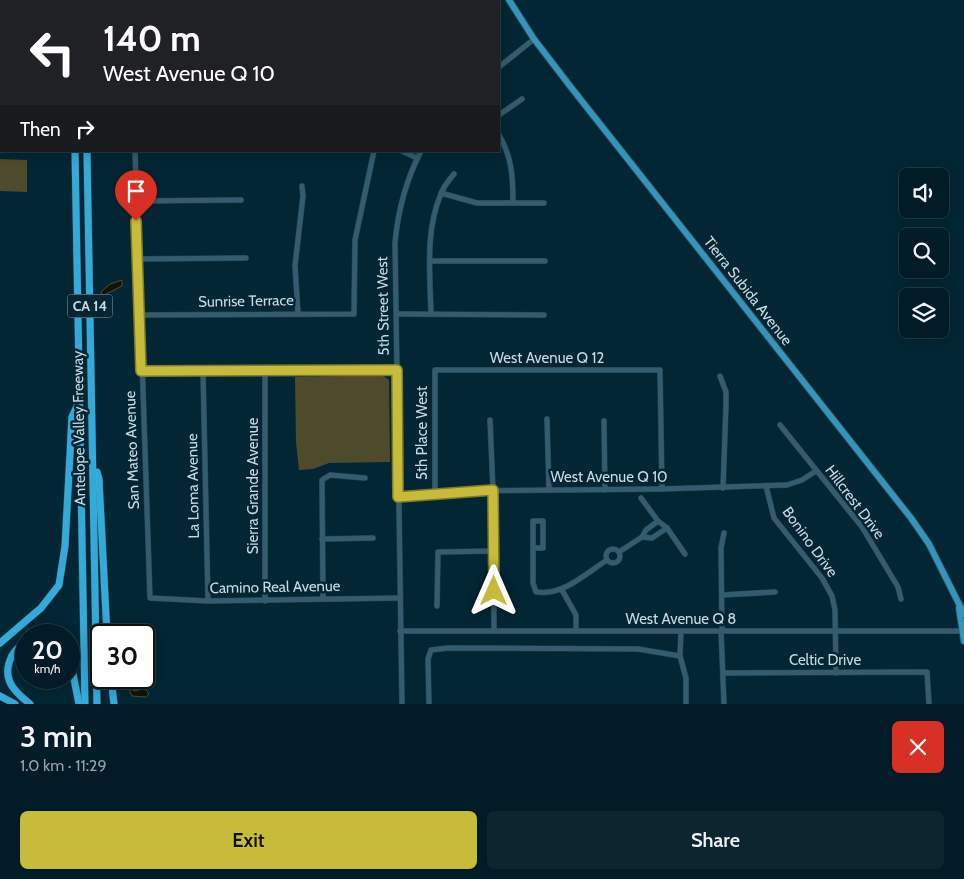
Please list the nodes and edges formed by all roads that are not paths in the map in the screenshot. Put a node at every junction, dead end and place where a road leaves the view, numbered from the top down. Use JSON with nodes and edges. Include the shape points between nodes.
{"nodes":[{"id":1,"x":508,"y":0,"type":"edge"},
{"id":2,"x":534,"y":39,"type":"junction"},
{"id":3,"x":500,"y":66,"type":"edge"},
{"id":4,"x":522,"y":98,"type":"dead end"},
{"id":5,"x":500,"y":114,"type":"edge"},
{"id":6,"x":500,"y":137,"type":"edge"},
{"id":7,"x":75,"y":152,"type":"edge"},
{"id":8,"x":87,"y":152,"type":"edge"},
{"id":9,"x":135,"y":152,"type":"edge"},
{"id":10,"x":374,"y":152,"type":"edge"},
{"id":11,"x":404,"y":152,"type":"edge"},
{"id":12,"x":420,"y":152,"type":"edge"},
{"id":13,"x":417,"y":158,"type":"junction"},
{"id":14,"x":454,"y":174,"type":"dead end"},
{"id":15,"x":302,"y":186,"type":"dead end"},
{"id":16,"x":441,"y":193,"type":"junction"},
{"id":17,"x":242,"y":200,"type":"dead end"},
{"id":18,"x":135,"y":201,"type":"junction"},
{"id":19,"x":513,"y":202,"type":"junction"},
{"id":20,"x":544,"y":203,"type":"dead end"},
{"id":21,"x":246,"y":258,"type":"dead end"},
{"id":22,"x":137,"y":259,"type":"junction"},
{"id":23,"x":430,"y":261,"type":"junction"},
{"id":24,"x":545,"y":261,"type":"dead end"},
{"id":25,"x":298,"y":313,"type":"junction"},
{"id":26,"x":397,"y":314,"type":"junction"},
{"id":27,"x":431,"y":314,"type":"junction"},
{"id":28,"x":139,"y":315,"type":"junction"},
{"id":29,"x":544,"y":315,"type":"dead end"},
{"id":30,"x":397,"y":370,"type":"junction"},
{"id":31,"x":435,"y":370,"type":"joint"},
{"id":32,"x":141,"y":371,"type":"junction"},
{"id":33,"x":203,"y":371,"type":"junction"},
{"id":34,"x":265,"y":371,"type":"junction"},
{"id":35,"x":720,"y":376,"type":"dead end"},
{"id":36,"x":80,"y":400,"type":"junction"},
{"id":37,"x":547,"y":419,"type":"dead end"},
{"id":38,"x":490,"y":420,"type":"dead end"},
{"id":39,"x":604,"y":421,"type":"dead end"},
{"id":40,"x":780,"y":425,"type":"dead end"},
{"id":41,"x":94,"y":462,"type":"junction"},
{"id":42,"x":816,"y":471,"type":"junction"},
{"id":43,"x":365,"y":478,"type":"dead end"},
{"id":44,"x":766,"y":486,"type":"junction"},
{"id":45,"x":723,"y":488,"type":"junction"},
{"id":46,"x":662,"y":489,"type":"junction"},
{"id":47,"x":493,"y":490,"type":"junction"},
{"id":48,"x":549,"y":490,"type":"junction"},
{"id":49,"x":605,"y":490,"type":"junction"},
{"id":50,"x":435,"y":496,"type":"junction"},
{"id":51,"x":398,"y":497,"type":"junction"},
{"id":52,"x":641,"y":498,"type":"dead end"},
{"id":53,"x":658,"y":521,"type":"junction"},
{"id":54,"x":667,"y":528,"type":"junction"},
{"id":55,"x":724,"y":533,"type":"dead end"},
{"id":56,"x":642,"y":537,"type":"junction"},
{"id":57,"x":373,"y":538,"type":"dead end"},
{"id":58,"x":322,"y":539,"type":"junction"},
{"id":59,"x":533,"y":548,"type":"junction"},
{"id":60,"x":494,"y":551,"type":"junction"},
{"id":61,"x":619,"y":552,"type":"junction"},
{"id":62,"x":685,"y":554,"type":"dead end"},
{"id":63,"x":607,"y":560,"type":"junction"},
{"id":64,"x":562,"y":590,"type":"junction"},
{"id":65,"x":775,"y":592,"type":"dead end"},
{"id":66,"x":722,"y":595,"type":"junction"},
{"id":67,"x":150,"y":598,"type":"joint"},
{"id":68,"x":323,"y":598,"type":"junction"},
{"id":69,"x":400,"y":598,"type":"junction"},
{"id":70,"x":901,"y":599,"type":"dead end"},
{"id":71,"x":265,"y":600,"type":"junction"},
{"id":72,"x":208,"y":601,"type":"junction"},
{"id":73,"x":958,"y":604,"type":"junction"},
{"id":74,"x":437,"y":606,"type":"dead end"},
{"id":75,"x":964,"y":614,"type":"edge"},
{"id":76,"x":22,"y":624,"type":"edge"},
{"id":77,"x":106,"y":624,"type":"edge"},
{"id":78,"x":15,"y":630,"type":"edge"},
{"id":79,"x":494,"y":630,"type":"junction"},
{"id":80,"x":400,"y":631,"type":"junction"},
{"id":81,"x":576,"y":631,"type":"junction"},
{"id":82,"x":722,"y":631,"type":"junction"},
{"id":83,"x":835,"y":631,"type":"junction"},
{"id":84,"x":963,"y":631,"type":"edge"},
{"id":85,"x":15,"y":632,"type":"edge"},
{"id":86,"x":681,"y":632,"type":"junction"},
{"id":87,"x":964,"y":641,"type":"edge"},
{"id":88,"x":0,"y":643,"type":"edge"},
{"id":89,"x":0,"y":649,"type":"edge"},
{"id":90,"x":15,"y":651,"type":"edge"},
{"id":91,"x":680,"y":656,"type":"junction"},
{"id":92,"x":724,"y":673,"type":"junction"},
{"id":93,"x":836,"y":673,"type":"junction"},
{"id":94,"x":76,"y":689,"type":"edge"},
{"id":95,"x":112,"y":689,"type":"edge"},
{"id":96,"x":0,"y":696,"type":"edge"},
{"id":97,"x":15,"y":704,"type":"edge"},
{"id":98,"x":30,"y":704,"type":"edge"},
{"id":99,"x":79,"y":704,"type":"edge"},
{"id":100,"x":85,"y":704,"type":"edge"},
{"id":101,"x":97,"y":704,"type":"edge"},
{"id":102,"x":114,"y":704,"type":"edge"},
{"id":103,"x":402,"y":704,"type":"edge"},
{"id":104,"x":429,"y":704,"type":"edge"},
{"id":105,"x":686,"y":704,"type":"edge"},
{"id":106,"x":724,"y":704,"type":"edge"},
{"id":107,"x":929,"y":704,"type":"edge"}],
"edges":[{"from":1,"to":2,"type":"main road","name":"Tierra Subida Avenue"},
{"from":2,"to":3,"type":"street"},
{"from":2,"to":73,"type":"main road","name":"Tierra Subida Avenue","via":[[911,518],[929,544]]},
{"from":4,"to":5,"type":"street"},
{"from":6,"to":19,"type":"street","via":[[513,173]]},
{"from":7,"to":36,"type":"highway","name":"Antelope Valley Freeway","number":"CA 14"},
{"from":8,"to":41,"type":"highway","name":"Antelope Valley Freeway","number":"CA 14"},
{"from":9,"to":18,"type":"street","name":"San Mateo Avenue"},
{"from":10,"to":25,"type":"street","name":"Sunrise Terrace","via":[[355,240],[354,314]]},
{"from":11,"to":13,"type":"street"},
{"from":12,"to":13,"type":"street","name":"5th Street West"},
{"from":13,"to":26,"type":"street","name":"5th Street West","via":[[397,221]]},
{"from":14,"to":16,"type":"street"},
{"from":15,"to":25,"type":"street","via":[[295,266]]},
{"from":16,"to":19,"type":"street","via":[[477,203]]},
{"from":16,"to":23,"type":"street","via":[[432,225]]},
{"from":17,"to":18,"type":"street"},
{"from":18,"to":22,"type":"street","name":"San Mateo Avenue"},
{"from":19,"to":20,"type":"street"},
{"from":21,"to":22,"type":"street"},
{"from":22,"to":28,"type":"street","name":"San Mateo Avenue"},
{"from":23,"to":24,"type":"street"},
{"from":23,"to":27,"type":"street"},
{"from":25,"to":28,"type":"street","name":"Sunrise Terrace"},
{"from":26,"to":27,"type":"street"},
{"from":26,"to":30,"type":"street","name":"5th Street West"},
{"from":27,"to":29,"type":"street"},
{"from":28,"to":32,"type":"street","name":"San Mateo Avenue"},
{"from":30,"to":34,"type":"street"},
{"from":30,"to":51,"type":"street","name":"5th Street West"},
{"from":31,"to":46,"type":"street","name":"West Avenue Q 12","via":[[660,370]]},
{"from":31,"to":50,"type":"street","name":"5th Place West"},
{"from":32,"to":33,"type":"street"},
{"from":32,"to":67,"type":"street","name":"San Mateo Avenue"},
{"from":33,"to":34,"type":"street"},
{"from":33,"to":72,"type":"street","name":"La Loma Avenue"},
{"from":34,"to":71,"type":"street","name":"Sierra Grande Avenue"},
{"from":35,"to":45,"type":"street","via":[[726,392]]},
{"from":36,"to":76,"type":"highway","via":[[72,417],[59,585],[41,608]]},
{"from":36,"to":100,"type":"highway","name":"Antelope Valley Freeway","number":"CA 14"},
{"from":37,"to":48,"type":"street"},
{"from":38,"to":47,"type":"street"},
{"from":39,"to":49,"type":"street"},
{"from":40,"to":42,"type":"street","name":"Hillcrest Drive"},
{"from":41,"to":77,"type":"highway","via":[[99,480]]},
{"from":41,"to":101,"type":"highway","name":"Antelope Valley Freeway","number":"CA 14"},
{"from":42,"to":44,"type":"street","name":"West Avenue Q 10","via":[[787,485]]},
{"from":42,"to":70,"type":"street","name":"Hillcrest Drive","via":[[862,527],[898,587]]},
{"from":43,"to":58,"type":"street","via":[[330,475],[322,480]]},
{"from":44,"to":45,"type":"street","name":"West Avenue Q 10"},
{"from":44,"to":83,"type":"street","name":"Bonino Drive","via":[[774,518],[822,578],[832,596]]},
{"from":45,"to":46,"type":"street","name":"West Avenue Q 10"},
{"from":46,"to":49,"type":"street","name":"West Avenue Q 10"},
{"from":47,"to":48,"type":"street","name":"West Avenue Q 10"},
{"from":47,"to":50,"type":"street","name":"West Avenue Q 10"},
{"from":47,"to":60,"type":"street"},
{"from":48,"to":49,"type":"street","name":"West Avenue Q 10"},
{"from":50,"to":51,"type":"street","name":"West Avenue Q 10"},
{"from":51,"to":69,"type":"street","name":"5th Street West"},
{"from":52,"to":53,"type":"street"},
{"from":53,"to":54,"type":"street"},
{"from":53,"to":56,"type":"street"},
{"from":54,"to":56,"type":"street","via":[[652,538]]},
{"from":54,"to":62,"type":"street"},
{"from":55,"to":66,"type":"street","via":[[721,548]]},
{"from":56,"to":61,"type":"street"},
{"from":57,"to":58,"type":"street"},
{"from":58,"to":68,"type":"street"},
{"from":59,"to":59,"type":"street","via":[[533,521],[543,521],[543,548]]},
{"from":59,"to":64,"type":"street","via":[[536,592],[547,594]]},
{"from":60,"to":74,"type":"street","via":[[438,552]]},
{"from":60,"to":79,"type":"street"},
{"from":61,"to":63,"type":"street","via":[[608,550]]},
{"from":61,"to":63,"type":"street","via":[[618,562],[613,564]]},
{"from":63,"to":64,"type":"street"},
{"from":64,"to":81,"type":"street","via":[[574,608]]},
{"from":65,"to":66,"type":"street"},
{"from":66,"to":82,"type":"street"},
{"from":67,"to":72,"type":"street","name":"Camino Real Avenue"},
{"from":68,"to":69,"type":"street","name":"Camino Real Avenue"},
{"from":68,"to":71,"type":"street","name":"Camino Real Avenue"},
{"from":69,"to":80,"type":"street","name":"5th Street West"},
{"from":71,"to":72,"type":"street","name":"Camino Real Avenue"},
{"from":73,"to":75,"type":"main road","name":"Tierra Subida Avenue"},
{"from":73,"to":84,"type":"main road","name":"Tierra Subida Avenue"},
{"from":78,"to":88,"type":"highway"},
{"from":79,"to":80,"type":"street","name":"West Avenue Q 8"},
{"from":79,"to":81,"type":"street","name":"West Avenue Q 8"},
{"from":80,"to":103,"type":"street","name":"5th Street West"},
{"from":81,"to":86,"type":"street","name":"West Avenue Q 8"},
{"from":82,"to":83,"type":"street","name":"West Avenue Q 8"},
{"from":82,"to":86,"type":"street","name":"West Avenue Q 8"},
{"from":82,"to":92,"type":"street"},
{"from":83,"to":84,"type":"street","name":"West Avenue Q 8"},
{"from":83,"to":93,"type":"street","name":"Bonino Drive"},
{"from":84,"to":87,"type":"main road","name":"Tierra Subida Avenue"},
{"from":85,"to":89,"type":"highway"},
{"from":86,"to":91,"type":"street"},
{"from":90,"to":98,"type":"highway","via":[[10,657],[8,674],[14,690]]},
{"from":91,"to":104,"type":"street","via":[[638,649],[431,650],[428,659]]},
{"from":91,"to":105,"type":"street","via":[[686,678]]},
{"from":92,"to":93,"type":"street","name":"Celtic Drive"},
{"from":92,"to":106,"type":"street"},
{"from":93,"to":107,"type":"street","name":"Celtic Drive","via":[[927,672]]},
{"from":94,"to":99,"type":"highway"},
{"from":95,"to":102,"type":"highway"},
{"from":96,"to":97,"type":"highway"}]}
